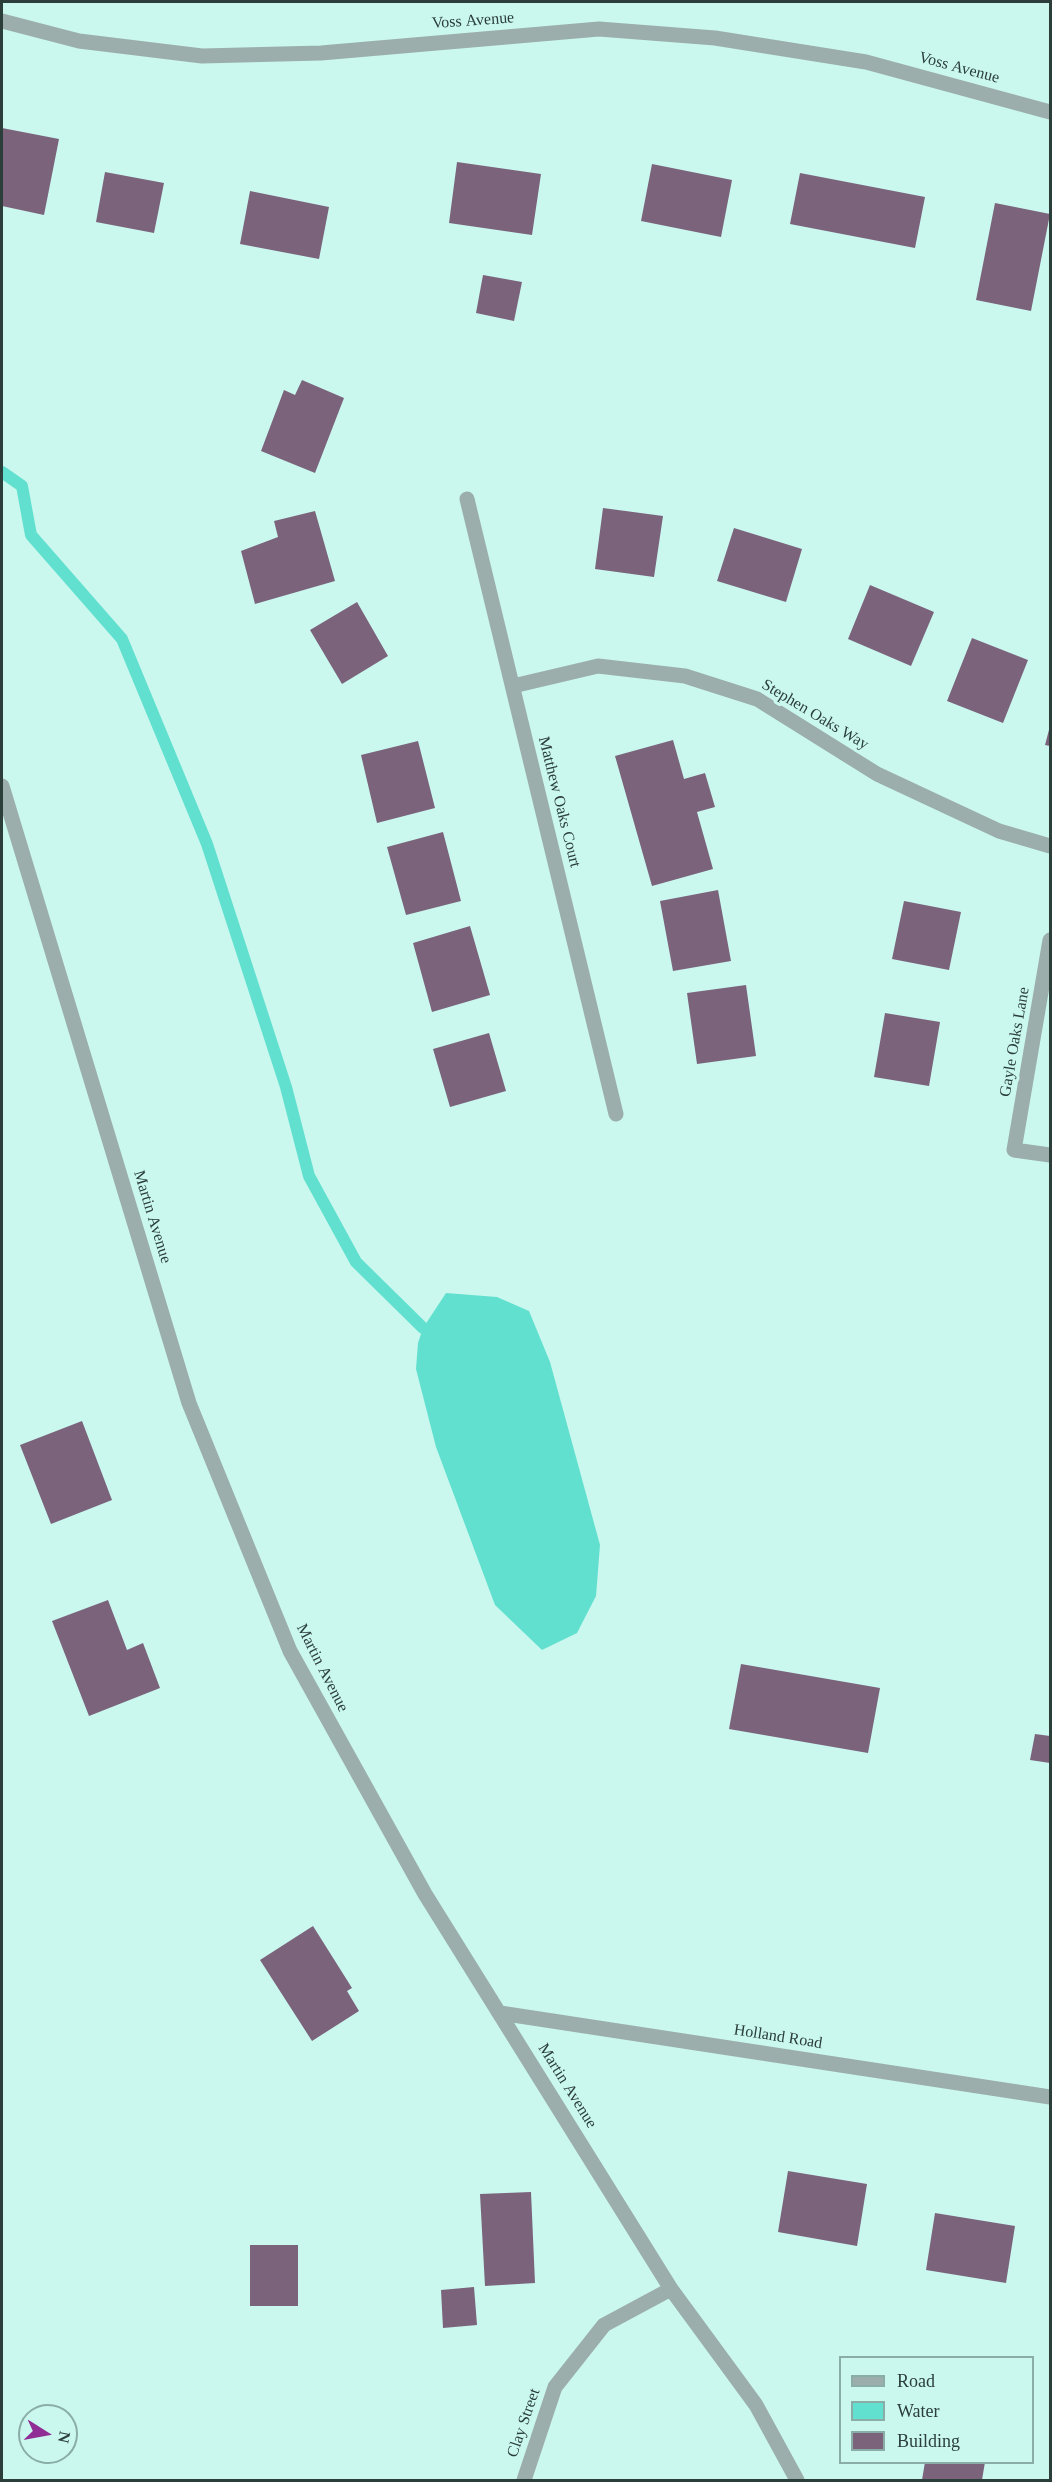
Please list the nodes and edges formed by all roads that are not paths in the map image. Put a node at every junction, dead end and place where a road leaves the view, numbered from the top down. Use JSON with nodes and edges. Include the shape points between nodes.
{"nodes":[{"id":1,"x":2,"y":21,"type":"edge"},
{"id":2,"x":1050,"y":112,"type":"edge"},
{"id":3,"x":467,"y":499,"type":"dead end"},
{"id":4,"x":513,"y":686,"type":"junction"},
{"id":5,"x":2,"y":786,"type":"edge"},
{"id":6,"x":1050,"y":846,"type":"edge"},
{"id":7,"x":1050,"y":940,"type":"edge"},
{"id":8,"x":616,"y":1114,"type":"dead end"},
{"id":9,"x":1050,"y":1155,"type":"edge"},
{"id":10,"x":500,"y":2013,"type":"junction"},
{"id":11,"x":1050,"y":2097,"type":"edge"},
{"id":12,"x":671,"y":2289,"type":"junction"},
{"id":13,"x":524,"y":2481,"type":"edge"},
{"id":14,"x":797,"y":2481,"type":"edge"}],
"edges":[{"from":1,"to":2,"type":"street","name":"Voss Avenue","via":[[79,41],[202,56],[321,53],[599,29],[715,38],[866,62]]},
{"from":3,"to":4,"type":"street","name":"Matthew Oaks Court"},
{"from":4,"to":6,"type":"street","name":"Stephen Oaks Way","via":[[598,666],[684,676],[757,699],[877,774],[999,831]]},
{"from":4,"to":8,"type":"street","name":"Matthew Oaks Court"},
{"from":5,"to":10,"type":"street","name":"Martin Avenue","via":[[189,1403],[290,1651],[425,1894]]},
{"from":7,"to":9,"type":"street","name":"Gayle Oaks Lane","via":[[1014,1150]]},
{"from":10,"to":11,"type":"street","name":"Holland Road"},
{"from":10,"to":12,"type":"street","name":"Martin Avenue"},
{"from":12,"to":13,"type":"street","name":"Clay Street","via":[[604,2325],[555,2387]]},
{"from":12,"to":14,"type":"street","name":"Martin Avenue","via":[[756,2405]]}]}
